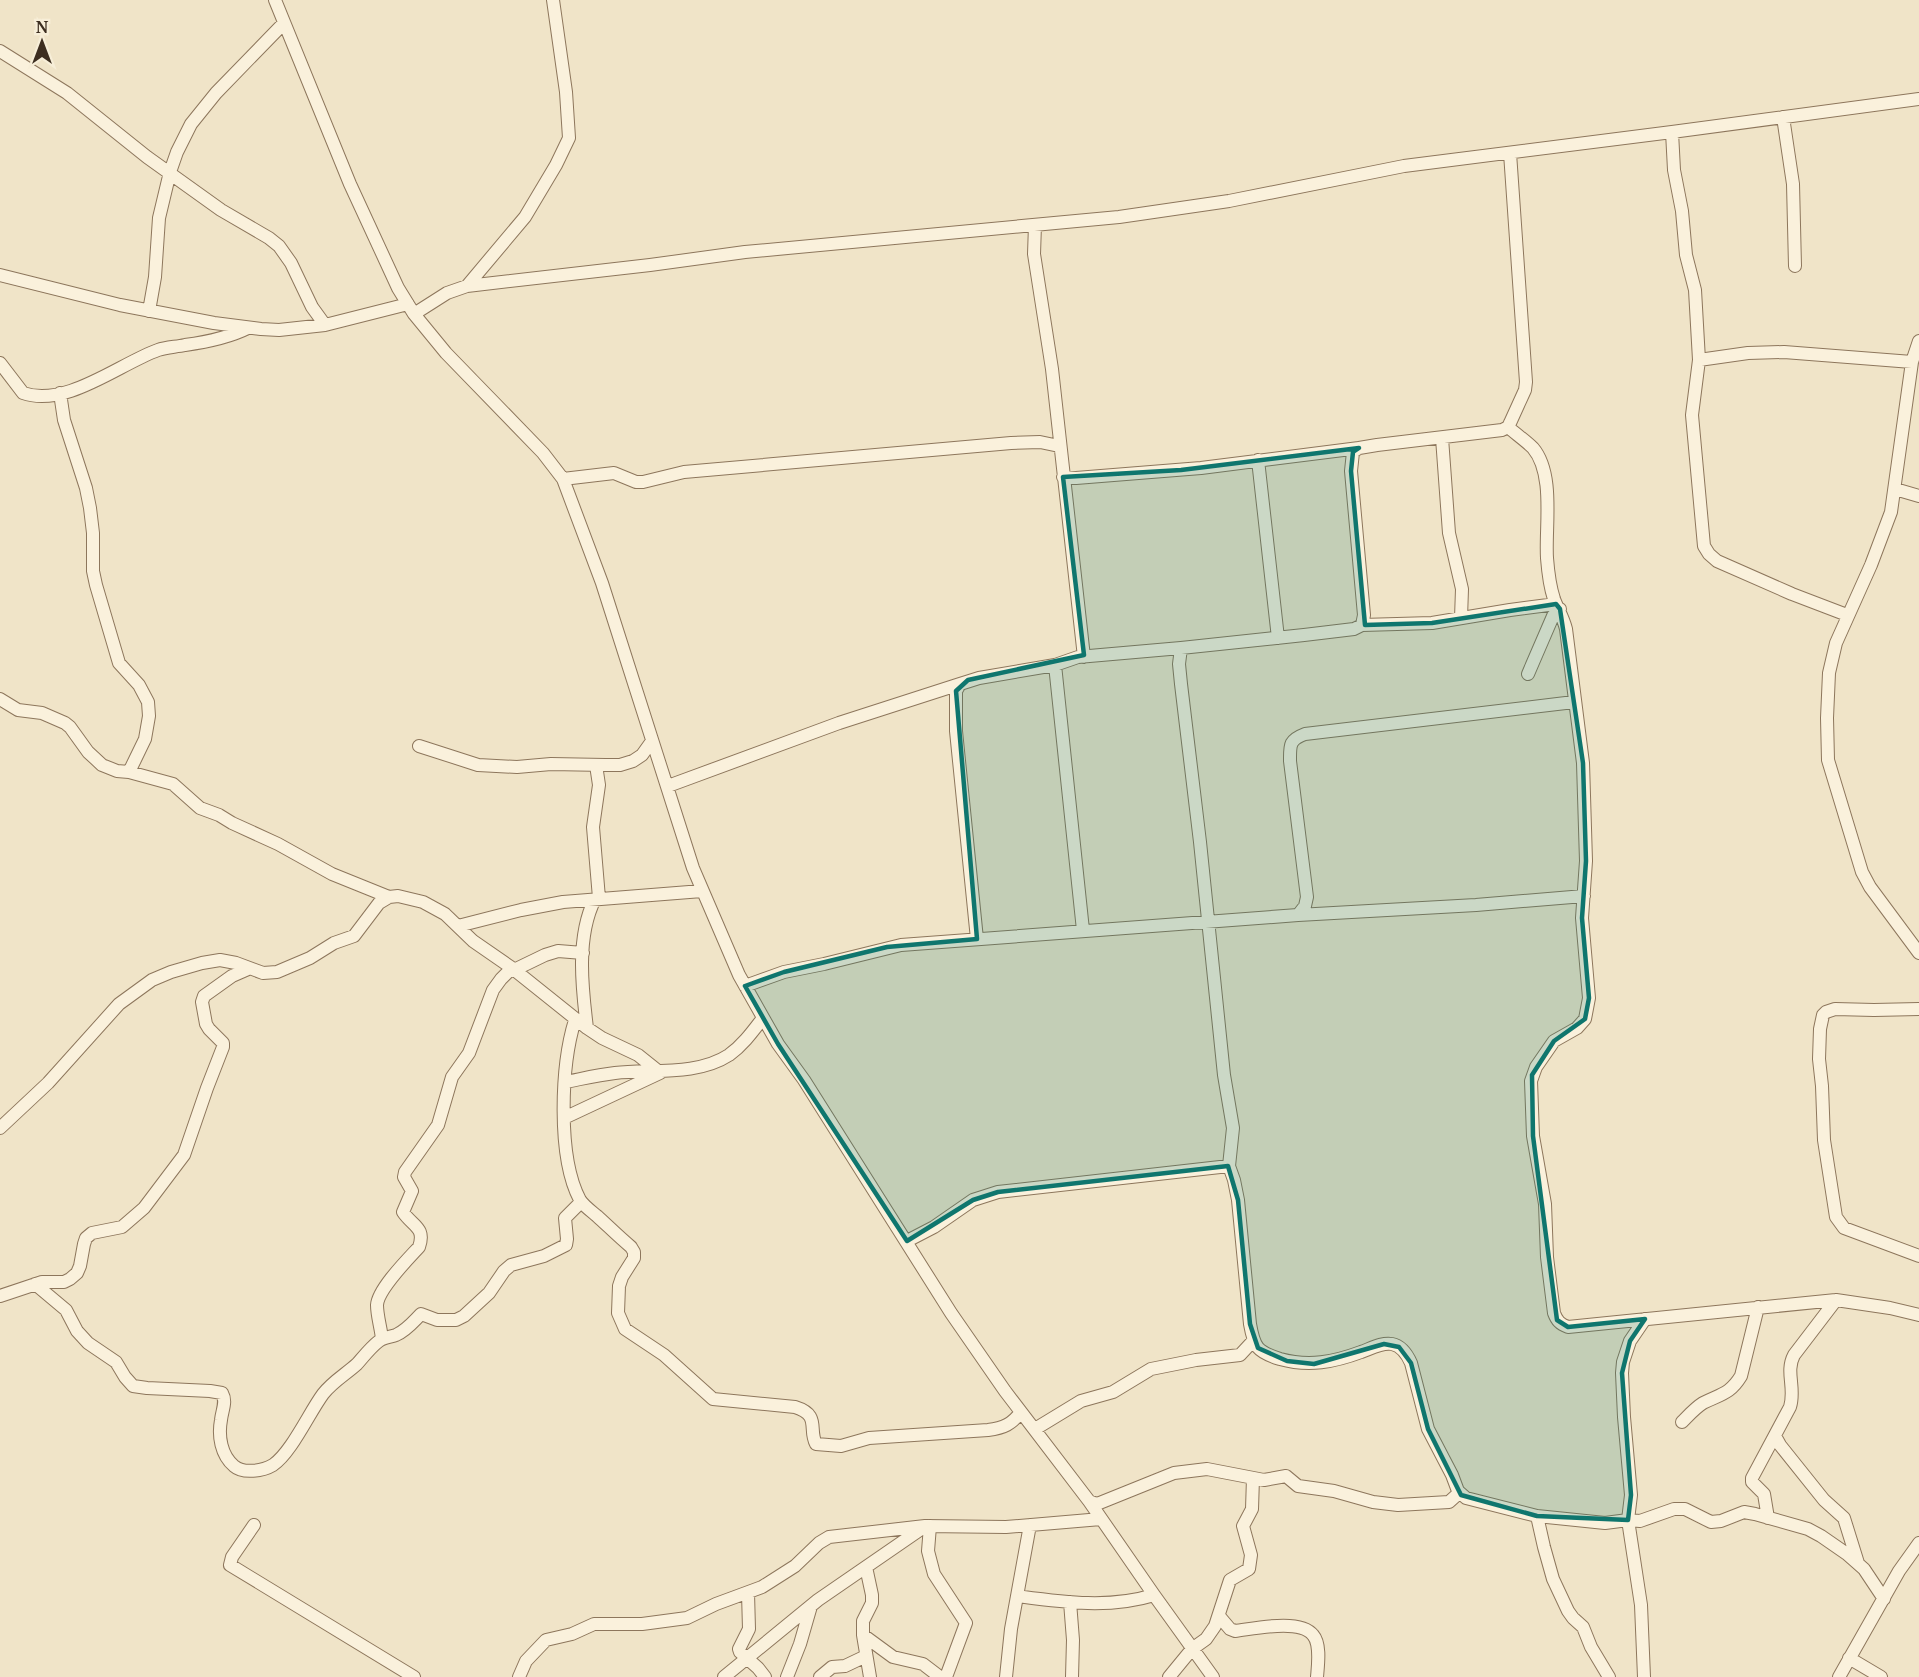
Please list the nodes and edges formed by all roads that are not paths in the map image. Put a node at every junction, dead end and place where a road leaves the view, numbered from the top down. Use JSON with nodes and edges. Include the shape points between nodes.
{"nodes":[{"id":1,"x":275,"y":0,"type":"edge"},
{"id":2,"x":554,"y":0,"type":"edge"},
{"id":3,"x":284,"y":23,"type":"junction"},
{"id":4,"x":0,"y":51,"type":"edge"},
{"id":5,"x":1919,"y":99,"type":"edge"},
{"id":6,"x":1783,"y":117,"type":"junction"},
{"id":7,"x":1672,"y":132,"type":"junction"},
{"id":8,"x":1510,"y":153,"type":"junction"},
{"id":9,"x":170,"y":172,"type":"junction"},
{"id":10,"x":1035,"y":225,"type":"junction"},
{"id":11,"x":1795,"y":266,"type":"dead end"},
{"id":12,"x":0,"y":275,"type":"edge"},
{"id":13,"x":467,"y":286,"type":"junction"},
{"id":14,"x":411,"y":309,"type":"junction"},
{"id":15,"x":149,"y":311,"type":"junction"},
{"id":16,"x":325,"y":326,"type":"junction"},
{"id":17,"x":249,"y":328,"type":"junction"},
{"id":18,"x":1919,"y":340,"type":"edge"},
{"id":19,"x":1699,"y":360,"type":"junction"},
{"id":20,"x":1912,"y":362,"type":"junction"},
{"id":21,"x":0,"y":363,"type":"edge"},
{"id":22,"x":60,"y":393,"type":"junction"},
{"id":23,"x":1508,"y":427,"type":"junction"},
{"id":24,"x":1442,"y":438,"type":"junction"},
{"id":25,"x":1059,"y":446,"type":"junction"},
{"id":26,"x":1359,"y":448,"type":"junction"},
{"id":27,"x":1258,"y":460,"type":"junction"},
{"id":28,"x":1063,"y":477,"type":"junction"},
{"id":29,"x":563,"y":479,"type":"junction"},
{"id":30,"x":1895,"y":489,"type":"junction"},
{"id":31,"x":1919,"y":496,"type":"edge"},
{"id":32,"x":1558,"y":607,"type":"junction"},
{"id":33,"x":1847,"y":615,"type":"junction"},
{"id":34,"x":1461,"y":618,"type":"junction"},
{"id":35,"x":1362,"y":625,"type":"junction"},
{"id":36,"x":1278,"y":638,"type":"junction"},
{"id":37,"x":1181,"y":648,"type":"junction"},
{"id":38,"x":1084,"y":657,"type":"junction"},
{"id":39,"x":1055,"y":665,"type":"junction"},
{"id":40,"x":1528,"y":674,"type":"dead end"},
{"id":41,"x":960,"y":684,"type":"junction"},
{"id":42,"x":0,"y":699,"type":"edge"},
{"id":43,"x":1574,"y":702,"type":"junction"},
{"id":44,"x":652,"y":741,"type":"junction"},
{"id":45,"x":419,"y":746,"type":"dead end"},
{"id":46,"x":596,"y":765,"type":"junction"},
{"id":47,"x":129,"y":772,"type":"junction"},
{"id":48,"x":668,"y":786,"type":"junction"},
{"id":49,"x":702,"y":891,"type":"junction"},
{"id":50,"x":1584,"y":896,"type":"junction"},
{"id":51,"x":389,"y":897,"type":"junction"},
{"id":52,"x":597,"y":898,"type":"junction"},
{"id":53,"x":1298,"y":915,"type":"junction"},
{"id":54,"x":1208,"y":921,"type":"junction"},
{"id":55,"x":458,"y":926,"type":"junction"},
{"id":56,"x":1083,"y":930,"type":"junction"},
{"id":57,"x":977,"y":939,"type":"junction"},
{"id":58,"x":583,"y":953,"type":"junction"},
{"id":59,"x":1919,"y":953,"type":"edge"},
{"id":60,"x":248,"y":969,"type":"junction"},
{"id":61,"x":513,"y":969,"type":"junction"},
{"id":62,"x":745,"y":986,"type":"junction"},
{"id":63,"x":1919,"y":1009,"type":"edge"},
{"id":64,"x":763,"y":1018,"type":"junction"},
{"id":65,"x":575,"y":1020,"type":"junction"},
{"id":66,"x":586,"y":1028,"type":"junction"},
{"id":67,"x":661,"y":1071,"type":"junction"},
{"id":68,"x":565,"y":1082,"type":"junction"},
{"id":69,"x":564,"y":1118,"type":"junction"},
{"id":70,"x":0,"y":1128,"type":"edge"},
{"id":71,"x":1229,"y":1166,"type":"junction"},
{"id":72,"x":581,"y":1202,"type":"junction"},
{"id":73,"x":907,"y":1241,"type":"junction"},
{"id":74,"x":1919,"y":1256,"type":"edge"},
{"id":75,"x":35,"y":1284,"type":"junction"},
{"id":76,"x":0,"y":1296,"type":"edge"},
{"id":77,"x":1836,"y":1300,"type":"junction"},
{"id":78,"x":1758,"y":1307,"type":"junction"},
{"id":79,"x":1919,"y":1315,"type":"edge"},
{"id":80,"x":1645,"y":1319,"type":"junction"},
{"id":81,"x":382,"y":1339,"type":"junction"},
{"id":82,"x":1253,"y":1341,"type":"junction"},
{"id":83,"x":1022,"y":1412,"type":"junction"},
{"id":84,"x":1682,"y":1422,"type":"dead end"},
{"id":85,"x":1035,"y":1429,"type":"junction"},
{"id":86,"x":1775,"y":1436,"type":"junction"},
{"id":87,"x":1253,"y":1478,"type":"junction"},
{"id":88,"x":1459,"y":1493,"type":"junction"},
{"id":89,"x":1089,"y":1501,"type":"junction"},
{"id":90,"x":1537,"y":1515,"type":"junction"},
{"id":91,"x":1768,"y":1518,"type":"junction"},
{"id":92,"x":1101,"y":1519,"type":"junction"},
{"id":93,"x":1628,"y":1520,"type":"junction"},
{"id":94,"x":254,"y":1525,"type":"dead end"},
{"id":95,"x":1030,"y":1525,"type":"junction"},
{"id":96,"x":928,"y":1526,"type":"junction"},
{"id":97,"x":1918,"y":1546,"type":"edge"},
{"id":98,"x":1858,"y":1563,"type":"junction"},
{"id":99,"x":866,"y":1567,"type":"junction"},
{"id":100,"x":748,"y":1593,"type":"junction"},
{"id":101,"x":1154,"y":1595,"type":"junction"},
{"id":102,"x":1017,"y":1596,"type":"junction"},
{"id":103,"x":1884,"y":1599,"type":"junction"},
{"id":104,"x":1070,"y":1602,"type":"junction"},
{"id":105,"x":812,"y":1606,"type":"junction"},
{"id":106,"x":1219,"y":1616,"type":"junction"},
{"id":107,"x":863,"y":1635,"type":"junction"},
{"id":108,"x":1192,"y":1649,"type":"junction"},
{"id":109,"x":866,"y":1656,"type":"junction"},
{"id":110,"x":747,"y":1658,"type":"junction"},
{"id":111,"x":1850,"y":1658,"type":"junction"},
{"id":112,"x":414,"y":1677,"type":"edge"},
{"id":113,"x":519,"y":1677,"type":"edge"},
{"id":114,"x":724,"y":1677,"type":"edge"},
{"id":115,"x":765,"y":1677,"type":"edge"},
{"id":116,"x":787,"y":1677,"type":"edge"},
{"id":117,"x":820,"y":1677,"type":"edge"},
{"id":118,"x":870,"y":1677,"type":"edge"},
{"id":119,"x":940,"y":1677,"type":"edge"},
{"id":120,"x":946,"y":1677,"type":"edge"},
{"id":121,"x":1006,"y":1677,"type":"edge"},
{"id":122,"x":1072,"y":1677,"type":"edge"},
{"id":123,"x":1169,"y":1677,"type":"edge"},
{"id":124,"x":1213,"y":1677,"type":"edge"},
{"id":125,"x":1317,"y":1677,"type":"edge"},
{"id":126,"x":1609,"y":1677,"type":"edge"},
{"id":127,"x":1644,"y":1677,"type":"edge"},
{"id":128,"x":1839,"y":1677,"type":"edge"},
{"id":129,"x":1881,"y":1677,"type":"edge"}],
"edges":[{"from":1,"to":3,"type":"street"},
{"from":2,"to":13,"type":"street","via":[[568,138],[525,217]]},
{"from":3,"to":9,"type":"street","via":[[196,118]]},
{"from":3,"to":14,"type":"street","via":[[350,184]]},
{"from":4,"to":9,"type":"street","via":[[67,93]]},
{"from":5,"to":6,"type":"street"},
{"from":6,"to":7,"type":"street"},
{"from":6,"to":11,"type":"street","via":[[1793,184]]},
{"from":7,"to":8,"type":"street"},
{"from":7,"to":19,"type":"street","via":[[1686,255],[1695,290]]},
{"from":8,"to":10,"type":"street","via":[[1404,166],[1229,201]]},
{"from":8,"to":23,"type":"street","via":[[1526,381]]},
{"from":9,"to":15,"type":"street","via":[[159,218]]},
{"from":9,"to":16,"type":"street","via":[[279,246]]},
{"from":10,"to":13,"type":"street","via":[[745,252]]},
{"from":10,"to":25,"type":"street","via":[[1034,254],[1052,369]]},
{"from":12,"to":15,"type":"street"},
{"from":13,"to":14,"type":"street"},
{"from":14,"to":16,"type":"street"},
{"from":14,"to":29,"type":"street"},
{"from":15,"to":17,"type":"street"},
{"from":16,"to":17,"type":"street"},
{"from":17,"to":22,"type":"street","via":[[228,337],[160,349],[79,389]]},
{"from":18,"to":20,"type":"street"},
{"from":19,"to":20,"type":"street","via":[[1748,352],[1784,352]]},
{"from":19,"to":33,"type":"street","via":[[1692,435],[1704,546],[1717,561]]},
{"from":20,"to":30,"type":"street"},
{"from":21,"to":22,"type":"street","via":[[23,393]]},
{"from":22,"to":47,"type":"street","via":[[90,508],[96,585],[119,663],[148,702],[145,740]]},
{"from":23,"to":24,"type":"street"},
{"from":23,"to":32,"type":"street","via":[[1533,449],[1544,475],[1547,558]]},
{"from":24,"to":26,"type":"street"},
{"from":24,"to":34,"type":"street","via":[[1449,533],[1462,589]]},
{"from":25,"to":28,"type":"street"},
{"from":25,"to":29,"type":"street","via":[[1011,442],[684,472],[643,482],[614,473]]},
{"from":26,"to":27,"type":"street"},
{"from":26,"to":35,"type":"street","via":[[1353,452],[1351,471]]},
{"from":27,"to":28,"type":"street","via":[[1181,470]]},
{"from":27,"to":36,"type":"street"},
{"from":28,"to":38,"type":"street"},
{"from":29,"to":44,"type":"street","via":[[602,583]]},
{"from":30,"to":31,"type":"street"},
{"from":30,"to":33,"type":"street","via":[[1886,528]]},
{"from":32,"to":34,"type":"street"},
{"from":32,"to":40,"type":"street"},
{"from":32,"to":43,"type":"street","via":[[1566,629]]},
{"from":33,"to":59,"type":"street","via":[[1829,673],[1828,760],[1862,872]]},
{"from":34,"to":35,"type":"street"},
{"from":35,"to":36,"type":"street"},
{"from":36,"to":37,"type":"street"},
{"from":37,"to":38,"type":"street"},
{"from":37,"to":54,"type":"street","via":[[1179,664]]},
{"from":38,"to":39,"type":"street"},
{"from":39,"to":41,"type":"street"},
{"from":39,"to":56,"type":"street"},
{"from":41,"to":48,"type":"street","via":[[839,723]]},
{"from":41,"to":57,"type":"street","via":[[956,691],[956,731]]},
{"from":42,"to":47,"type":"street","via":[[18,710],[42,713],[65,723],[102,765]]},
{"from":43,"to":50,"type":"street","via":[[1584,786]]},
{"from":43,"to":53,"type":"street","via":[[1295,738],[1290,745],[1290,761],[1307,897]]},
{"from":44,"to":46,"type":"street","via":[[633,761]]},
{"from":44,"to":48,"type":"street"},
{"from":45,"to":46,"type":"street","via":[[478,765]]},
{"from":46,"to":52,"type":"street","via":[[599,785],[593,827]]},
{"from":47,"to":51,"type":"street","via":[[173,784],[200,808],[332,874]]},
{"from":48,"to":49,"type":"street"},
{"from":49,"to":52,"type":"street"},
{"from":49,"to":62,"type":"street"},
{"from":50,"to":53,"type":"street"},
{"from":50,"to":80,"type":"street","via":[[1582,918],[1589,998],[1586,1019],[1554,1041],[1531,1080],[1533,1136],[1545,1204],[1554,1313],[1560,1324],[1568,1327]]},
{"from":51,"to":55,"type":"street","via":[[405,896],[431,906]]},
{"from":51,"to":60,"type":"street","via":[[375,908],[354,936],[277,972],[263,974]]},
{"from":52,"to":55,"type":"street","via":[[532,908]]},
{"from":52,"to":58,"type":"street","via":[[588,917]]},
{"from":53,"to":54,"type":"street"},
{"from":54,"to":56,"type":"street"},
{"from":54,"to":71,"type":"street","via":[[1233,1128]]},
{"from":55,"to":61,"type":"street"},
{"from":56,"to":57,"type":"street"},
{"from":57,"to":62,"type":"street","via":[[887,947],[784,972]]},
{"from":58,"to":61,"type":"street","via":[[558,951]]},
{"from":58,"to":66,"type":"street"},
{"from":60,"to":70,"type":"street","via":[[219,960],[152,980],[118,1004],[48,1083]]},
{"from":60,"to":75,"type":"street","via":[[204,996],[206,1024],[223,1047],[184,1155],[131,1220],[122,1227],[92,1233],[86,1238],[80,1266],[70,1280]]},
{"from":61,"to":65,"type":"street"},
{"from":61,"to":81,"type":"street","via":[[493,990],[469,1053],[452,1077],[438,1125],[405,1172],[412,1191],[404,1212],[422,1238],[378,1297]]},
{"from":62,"to":64,"type":"street"},
{"from":63,"to":74,"type":"street","via":[[1826,1012],[1820,1029],[1819,1059],[1824,1140],[1836,1217],[1844,1228]]},
{"from":64,"to":67,"type":"street","via":[[744,1042],[720,1060]]},
{"from":64,"to":73,"type":"street"},
{"from":65,"to":66,"type":"street"},
{"from":65,"to":68,"type":"street"},
{"from":66,"to":67,"type":"street"},
{"from":67,"to":68,"type":"street","via":[[615,1073]]},
{"from":67,"to":69,"type":"street"},
{"from":68,"to":69,"type":"street"},
{"from":69,"to":72,"type":"street","via":[[567,1156]]},
{"from":71,"to":73,"type":"street","via":[[998,1192],[974,1200]]},
{"from":71,"to":82,"type":"street","via":[[1238,1200]]},
{"from":72,"to":81,"type":"street","via":[[565,1218],[566,1245],[511,1265],[464,1316],[446,1321],[421,1314],[408,1328]]},
{"from":72,"to":83,"type":"street","via":[[634,1252],[619,1286],[618,1312],[623,1325],[713,1399],[802,1409],[812,1420],[814,1442],[826,1446],[869,1438],[1002,1428]]},
{"from":73,"to":83,"type":"street","via":[[951,1313]]},
{"from":75,"to":76,"type":"street"},
{"from":75,"to":81,"type":"street","via":[[66,1310],[82,1338],[116,1362],[132,1386],[222,1394],[222,1449],[234,1467],[244,1471],[276,1463],[325,1392]]},
{"from":77,"to":78,"type":"street"},
{"from":77,"to":79,"type":"street"},
{"from":77,"to":86,"type":"street","via":[[1790,1361],[1793,1396]]},
{"from":78,"to":80,"type":"street"},
{"from":78,"to":84,"type":"street","via":[[1741,1376],[1727,1393],[1696,1408]]},
{"from":80,"to":93,"type":"street","via":[[1630,1341],[1622,1373],[1631,1495]]},
{"from":82,"to":85,"type":"street","via":[[1240,1355],[1151,1370],[1113,1392],[1081,1401]]},
{"from":82,"to":88,"type":"street","via":[[1265,1354],[1314,1364],[1384,1344],[1399,1347],[1411,1363],[1428,1429]]},
{"from":83,"to":85,"type":"street"},
{"from":85,"to":89,"type":"street"},
{"from":86,"to":91,"type":"street","via":[[1752,1478],[1764,1494]]},
{"from":86,"to":98,"type":"street","via":[[1824,1500],[1844,1518]]},
{"from":87,"to":88,"type":"street","via":[[1270,1480],[1286,1476],[1299,1485],[1398,1505],[1449,1502]]},
{"from":87,"to":89,"type":"street","via":[[1207,1470],[1174,1473],[1096,1504]]},
{"from":87,"to":106,"type":"street","via":[[1252,1509],[1243,1526],[1251,1565],[1246,1573],[1230,1580]]},
{"from":88,"to":90,"type":"street","via":[[1470,1500]]},
{"from":89,"to":92,"type":"street"},
{"from":90,"to":93,"type":"street","via":[[1605,1522]]},
{"from":90,"to":126,"type":"street","via":[[1553,1579]]},
{"from":91,"to":93,"type":"street","via":[[1744,1512],[1711,1522],[1685,1509],[1674,1509],[1640,1521]]},
{"from":91,"to":98,"type":"street","via":[[1808,1529]]},
{"from":92,"to":95,"type":"street"},
{"from":92,"to":101,"type":"street"},
{"from":93,"to":127,"type":"street","via":[[1641,1605]]},
{"from":94,"to":112,"type":"street","via":[[230,1565]]},
{"from":95,"to":96,"type":"street"},
{"from":95,"to":102,"type":"street"},
{"from":96,"to":99,"type":"street"},
{"from":96,"to":100,"type":"street","via":[[829,1537],[784,1574]]},
{"from":96,"to":120,"type":"street","via":[[928,1551],[934,1574],[966,1623]]},
{"from":97,"to":103,"type":"street","via":[[1899,1570]]},
{"from":98,"to":103,"type":"street"},
{"from":99,"to":105,"type":"street"},
{"from":99,"to":107,"type":"street","via":[[872,1603],[863,1621]]},
{"from":100,"to":110,"type":"street","via":[[749,1629],[739,1649]]},
{"from":100,"to":113,"type":"street","via":[[679,1620],[594,1624],[546,1640],[526,1661]]},
{"from":101,"to":104,"type":"street","via":[[1128,1602]]},
{"from":101,"to":108,"type":"street"},
{"from":102,"to":104,"type":"street"},
{"from":102,"to":121,"type":"street"},
{"from":103,"to":111,"type":"street"},
{"from":104,"to":122,"type":"street"},
{"from":105,"to":110,"type":"street"},
{"from":105,"to":116,"type":"street"},
{"from":106,"to":108,"type":"street","via":[[1206,1639]]},
{"from":106,"to":125,"type":"street","via":[[1234,1631],[1285,1625],[1309,1631],[1317,1647]]},
{"from":107,"to":109,"type":"street"},
{"from":107,"to":119,"type":"street","via":[[889,1655],[923,1664]]},
{"from":108,"to":123,"type":"street"},
{"from":108,"to":124,"type":"street"},
{"from":109,"to":117,"type":"street","via":[[845,1666],[832,1667]]},
{"from":109,"to":118,"type":"street"},
{"from":110,"to":114,"type":"street"},
{"from":110,"to":115,"type":"street"},
{"from":111,"to":128,"type":"street"},
{"from":111,"to":129,"type":"street"}]}
